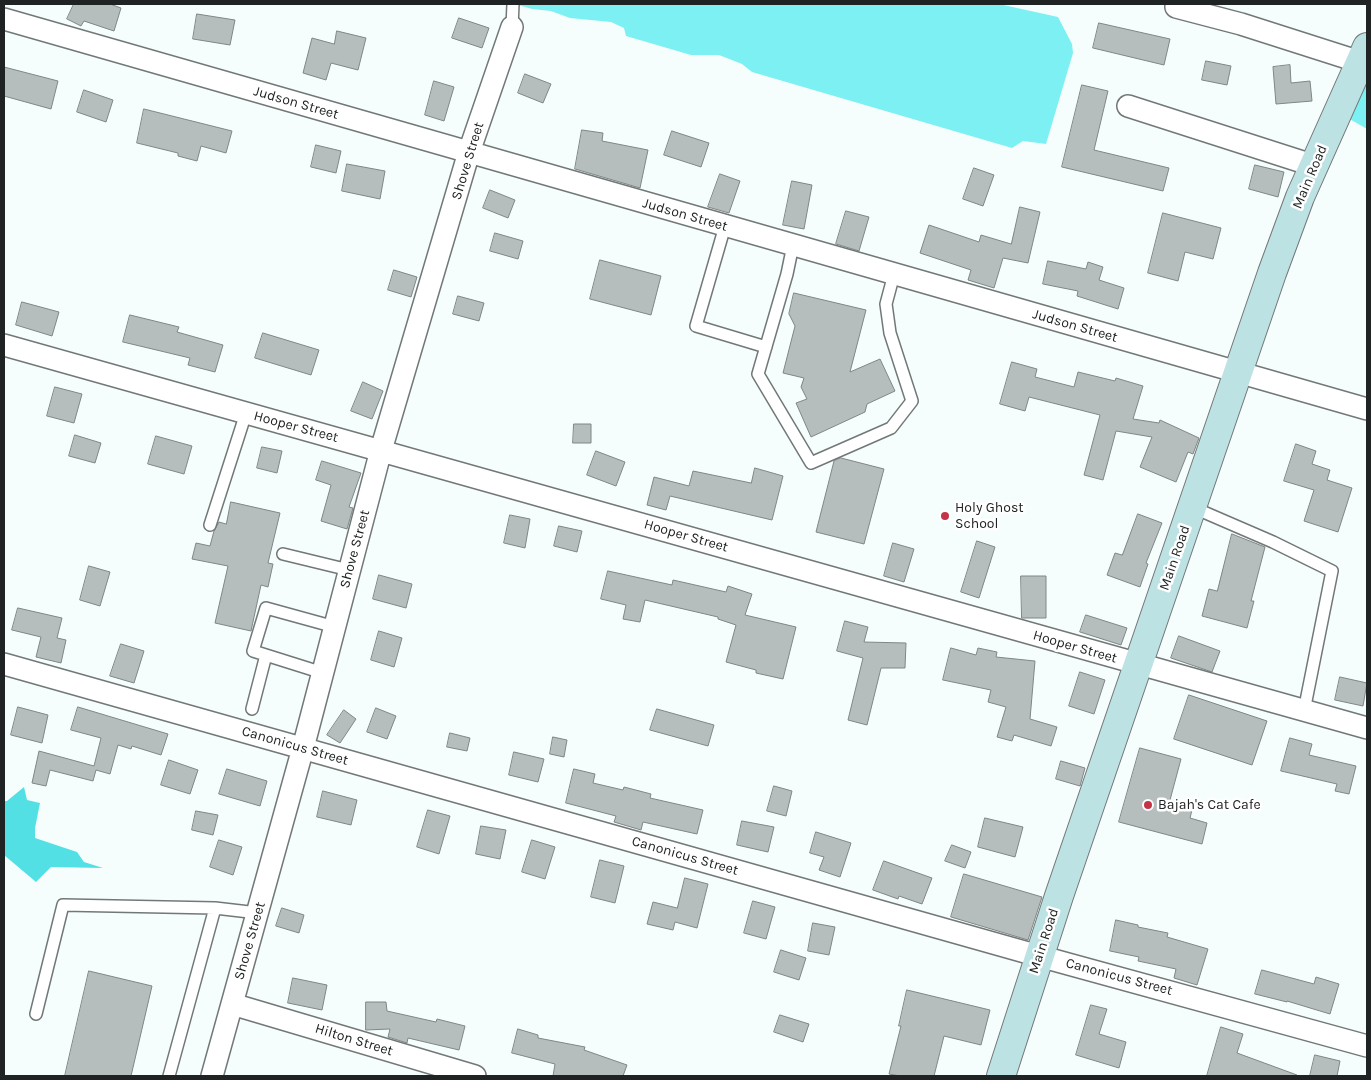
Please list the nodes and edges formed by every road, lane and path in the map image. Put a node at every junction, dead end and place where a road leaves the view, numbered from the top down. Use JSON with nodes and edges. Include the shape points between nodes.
{"nodes":[{"id":1,"x":513,"y":4,"type":"edge"},
{"id":2,"x":1171,"y":6,"type":"edge"},
{"id":3,"x":4,"y":19,"type":"edge"},
{"id":4,"x":512,"y":27,"type":"joint"},
{"id":5,"x":1364,"y":54,"type":"edge"},
{"id":6,"x":1128,"y":106,"type":"dead end"},
{"id":7,"x":469,"y":152,"type":"junction"},
{"id":8,"x":1315,"y":166,"type":"junction"},
{"id":9,"x":724,"y":226,"type":"junction"},
{"id":10,"x":793,"y":245,"type":"junction"},
{"id":11,"x":894,"y":274,"type":"junction"},
{"id":12,"x":4,"y":345,"type":"edge"},
{"id":13,"x":766,"y":347,"type":"junction"},
{"id":14,"x":1237,"y":373,"type":"junction"},
{"id":15,"x":1367,"y":409,"type":"edge"},
{"id":16,"x":246,"y":413,"type":"junction"},
{"id":17,"x":381,"y":450,"type":"junction"},
{"id":18,"x":1192,"y":507,"type":"junction"},
{"id":19,"x":210,"y":524,"type":"dead end"},
{"id":20,"x":283,"y":554,"type":"dead end"},
{"id":21,"x":349,"y":570,"type":"junction"},
{"id":22,"x":334,"y":627,"type":"junction"},
{"id":23,"x":266,"y":655,"type":"junction"},
{"id":24,"x":4,"y":664,"type":"edge"},
{"id":25,"x":1137,"y":665,"type":"junction"},
{"id":26,"x":322,"y":673,"type":"junction"},
{"id":27,"x":252,"y":709,"type":"dead end"},
{"id":28,"x":1304,"y":711,"type":"junction"},
{"id":29,"x":1367,"y":728,"type":"edge"},
{"id":30,"x":303,"y":748,"type":"junction"},
{"id":31,"x":215,"y":908,"type":"junction"},
{"id":32,"x":258,"y":913,"type":"junction"},
{"id":33,"x":1039,"y":956,"type":"junction"},
{"id":34,"x":232,"y":1004,"type":"junction"},
{"id":35,"x":36,"y":1014,"type":"dead end"},
{"id":36,"x":1367,"y":1046,"type":"edge"},
{"id":37,"x":169,"y":1076,"type":"edge"},
{"id":38,"x":212,"y":1076,"type":"edge"},
{"id":39,"x":475,"y":1076,"type":"edge"},
{"id":40,"x":1001,"y":1076,"type":"edge"}],
"edges":[{"from":1,"to":4,"type":"lane"},
{"from":2,"to":5,"type":"street"},
{"from":3,"to":7,"type":"street","name":"Judson Street"},
{"from":4,"to":7,"type":"street","name":"Shove Street"},
{"from":5,"to":8,"type":"main road","name":"Main Road"},
{"from":6,"to":8,"type":"street"},
{"from":7,"to":9,"type":"street","name":"Judson Street"},
{"from":7,"to":17,"type":"street","name":"Shove Street"},
{"from":8,"to":14,"type":"main road","name":"Main Road","via":[[1300,197]]},
{"from":9,"to":10,"type":"street","name":"Judson Street"},
{"from":9,"to":13,"type":"lane","via":[[696,326]]},
{"from":10,"to":11,"type":"street","name":"Judson Street"},
{"from":10,"to":13,"type":"lane"},
{"from":11,"to":13,"type":"lane","via":[[886,304],[890,333],[912,401],[891,428],[812,463],[758,374]]},
{"from":11,"to":14,"type":"street","name":"Judson Street"},
{"from":12,"to":16,"type":"street","name":"Hooper Street"},
{"from":14,"to":15,"type":"street","name":"Judson Street"},
{"from":14,"to":18,"type":"main road","name":"Main Road"},
{"from":16,"to":17,"type":"street","name":"Hooper Street"},
{"from":16,"to":19,"type":"lane"},
{"from":17,"to":21,"type":"street","name":"Shove Street"},
{"from":17,"to":25,"type":"street","name":"Hooper Street"},
{"from":18,"to":25,"type":"main road","name":"Main Road"},
{"from":18,"to":28,"type":"lane","via":[[1332,571]]},
{"from":20,"to":21,"type":"lane"},
{"from":21,"to":22,"type":"street","name":"Shove Street"},
{"from":22,"to":23,"type":"lane","via":[[266,608],[252,650]]},
{"from":22,"to":26,"type":"street","name":"Shove Street"},
{"from":23,"to":26,"type":"lane"},
{"from":23,"to":27,"type":"lane"},
{"from":24,"to":30,"type":"street","name":"Canonicus Street"},
{"from":25,"to":28,"type":"street","name":"Hooper Street"},
{"from":25,"to":33,"type":"main road","name":"Main Road"},
{"from":26,"to":30,"type":"street","name":"Shove Street"},
{"from":28,"to":29,"type":"street","name":"Hooper Street"},
{"from":30,"to":32,"type":"street","name":"Shove Street"},
{"from":30,"to":33,"type":"street","name":"Canonicus Street"},
{"from":31,"to":32,"type":"lane"},
{"from":31,"to":35,"type":"lane","via":[[63,905]]},
{"from":31,"to":37,"type":"lane"},
{"from":32,"to":34,"type":"street","name":"Shove Street"},
{"from":33,"to":36,"type":"street","name":"Canonicus Street"},
{"from":33,"to":40,"type":"main road","name":"Main Road"},
{"from":34,"to":38,"type":"street","name":"Shove Street"},
{"from":34,"to":39,"type":"street","name":"Hilton Street"}]}
